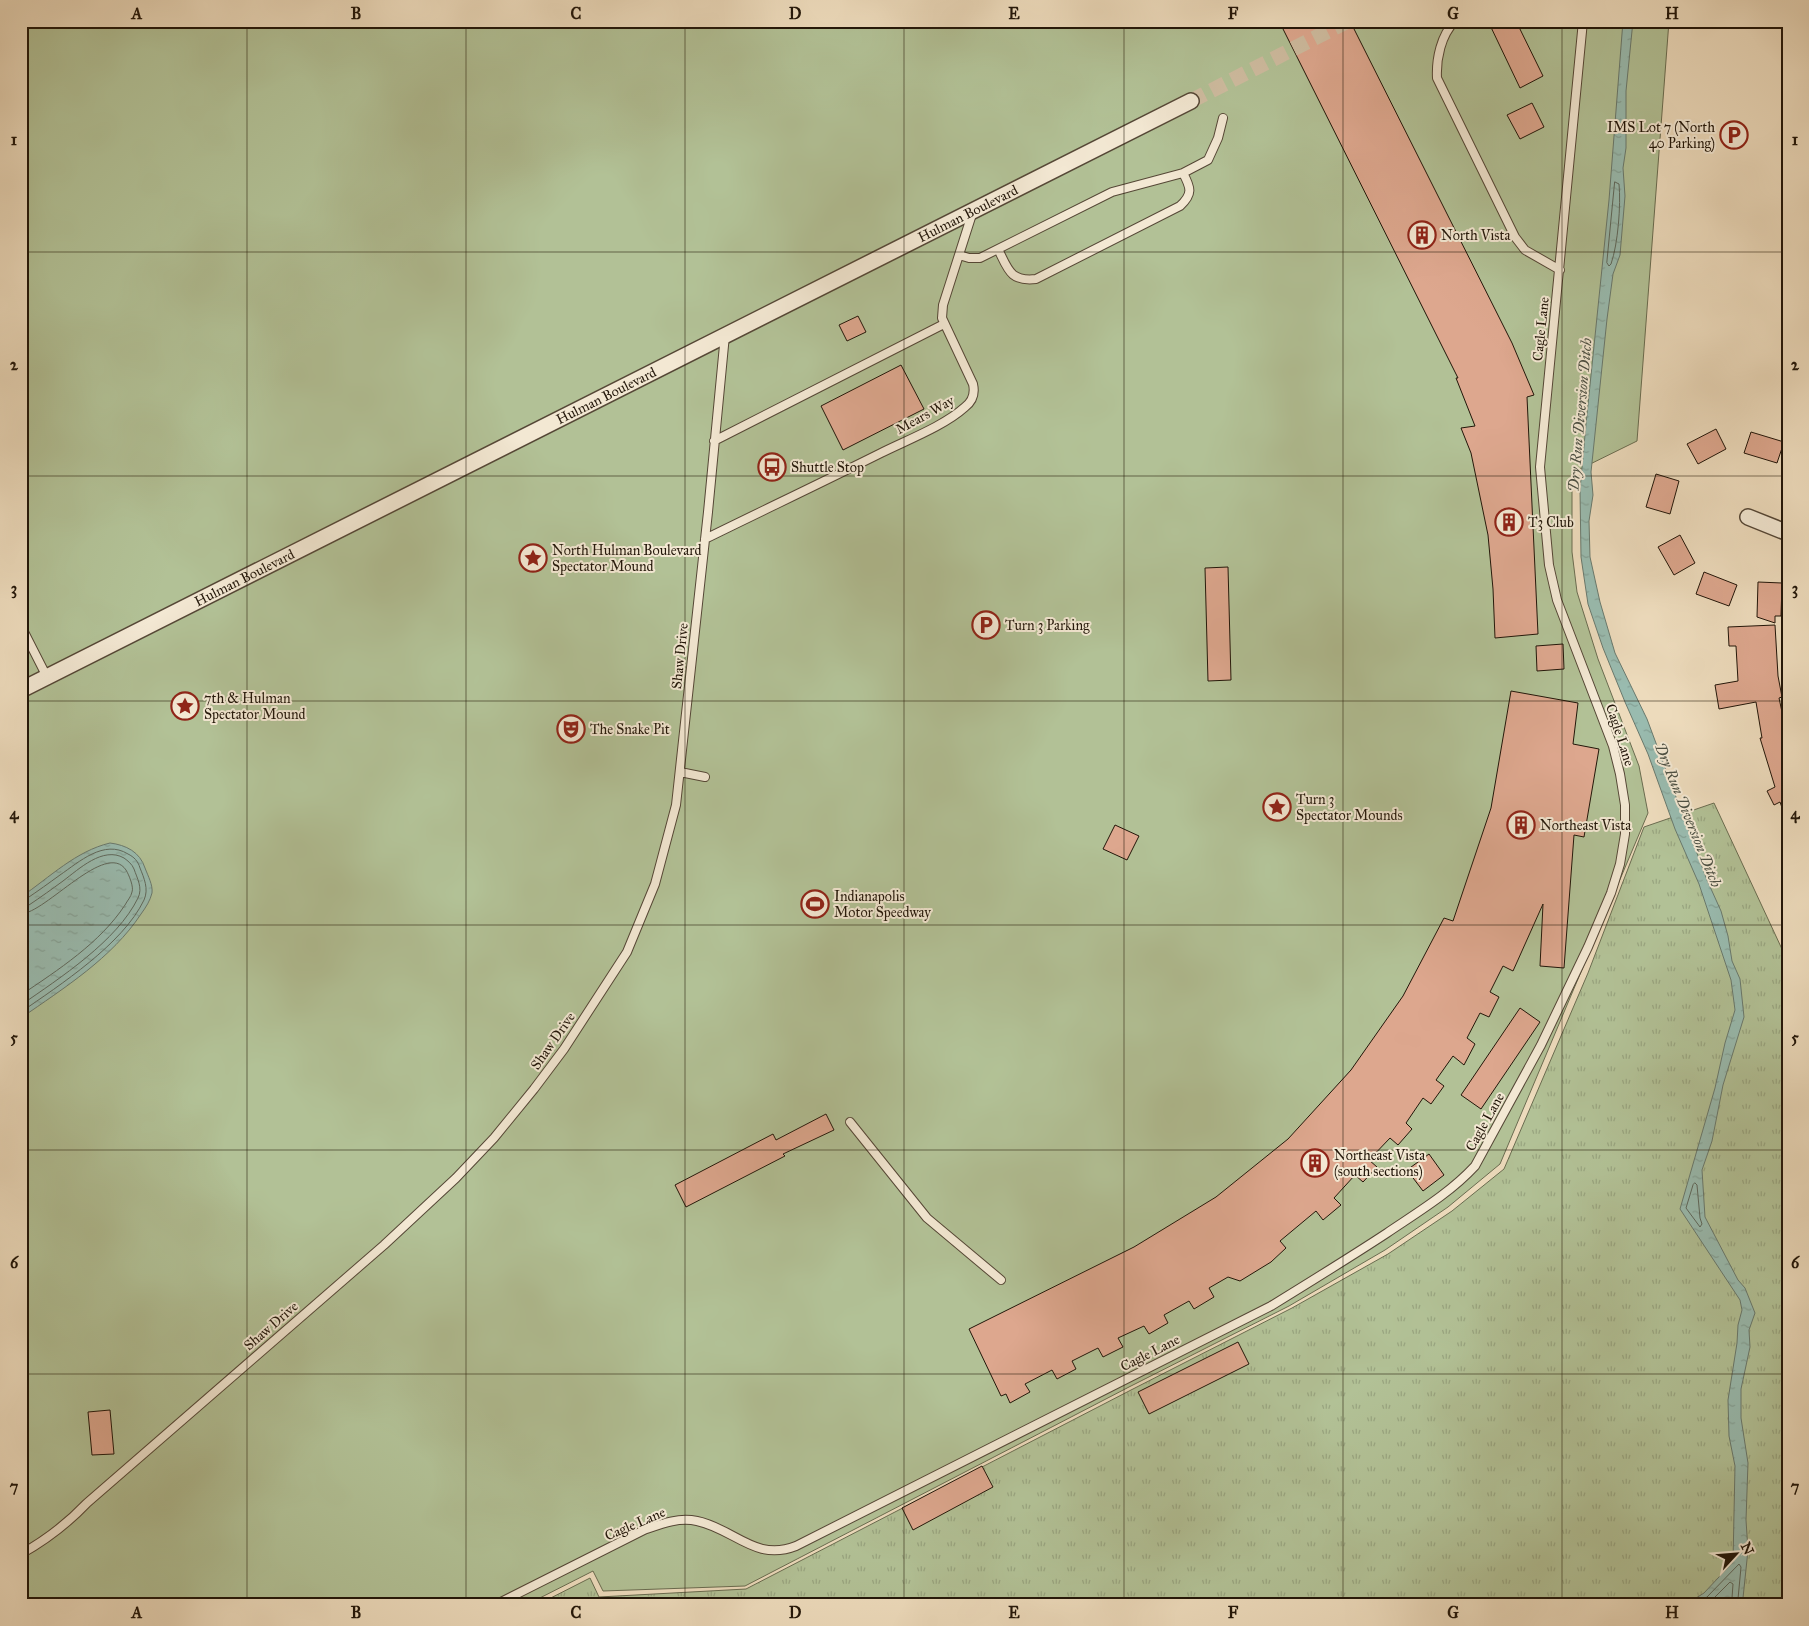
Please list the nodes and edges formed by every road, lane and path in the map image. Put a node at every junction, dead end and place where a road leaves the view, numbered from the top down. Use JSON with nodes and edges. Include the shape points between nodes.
{"nodes":[{"id":1,"x":1455,"y":21,"type":"edge"},
{"id":2,"x":1583,"y":21,"type":"edge"},
{"id":3,"x":1191,"y":101,"type":"tunnel mouth"},
{"id":4,"x":1223,"y":118,"type":"dead end"},
{"id":5,"x":1184,"y":173,"type":"junction"},
{"id":6,"x":974,"y":209,"type":"junction"},
{"id":7,"x":998,"y":249,"type":"junction"},
{"id":8,"x":959,"y":255,"type":"junction"},
{"id":9,"x":1560,"y":270,"type":"junction"},
{"id":10,"x":944,"y":324,"type":"junction"},
{"id":11,"x":725,"y":334,"type":"junction"},
{"id":12,"x":714,"y":442,"type":"junction"},
{"id":13,"x":1748,"y":517,"type":"dead end"},
{"id":14,"x":1788,"y":533,"type":"edge"},
{"id":15,"x":705,"y":539,"type":"junction"},
{"id":16,"x":21,"y":626,"type":"edge"},
{"id":17,"x":47,"y":678,"type":"junction"},
{"id":18,"x":21,"y":690,"type":"edge"},
{"id":19,"x":680,"y":772,"type":"junction"},
{"id":20,"x":705,"y":776,"type":"dead end"},
{"id":21,"x":850,"y":1122,"type":"dead end"},
{"id":22,"x":1001,"y":1280,"type":"dead end"},
{"id":23,"x":21,"y":1554,"type":"edge"},
{"id":24,"x":495,"y":1605,"type":"edge"}],
"edges":[{"from":1,"to":9,"type":"lane","via":[[1442,44],[1436,66],[1437,78],[1515,237],[1525,250]]},
{"from":2,"to":9,"type":"lane","name":"Cagle Lane"},
{"from":3,"to":6,"type":"street","name":"Hulman Boulevard"},
{"from":4,"to":5,"type":"lane","via":[[1208,160]]},
{"from":5,"to":7,"type":"lane","via":[[1112,192]]},
{"from":5,"to":7,"type":"lane","via":[[1190,192],[1180,206],[1036,279],[1016,279]]},
{"from":6,"to":8,"type":"lane","name":"Mears Way"},
{"from":6,"to":11,"type":"street","name":"Hulman Boulevard"},
{"from":7,"to":8,"type":"lane","via":[[980,258]]},
{"from":8,"to":10,"type":"lane","name":"Mears Way","via":[[942,305]]},
{"from":9,"to":24,"type":"lane","name":"Cagle Lane","via":[[1540,464],[1549,565],[1557,600],[1613,746],[1625,805],[1625,834],[1611,893],[1588,947],[1541,1045],[1475,1166],[1436,1200],[1271,1306],[796,1546],[770,1551],[751,1546],[716,1527],[696,1521],[668,1521]]},
{"from":10,"to":12,"type":"lane"},
{"from":10,"to":15,"type":"lane","name":"Mears Way","via":[[975,391],[966,407],[950,418]]},
{"from":11,"to":12,"type":"lane","name":"Shaw Drive"},
{"from":11,"to":17,"type":"street","name":"Hulman Boulevard"},
{"from":12,"to":15,"type":"lane","name":"Shaw Drive"},
{"from":13,"to":14,"type":"street"},
{"from":15,"to":19,"type":"lane","name":"Shaw Drive"},
{"from":16,"to":17,"type":"lane"},
{"from":17,"to":18,"type":"street","name":"Hulman Boulevard"},
{"from":19,"to":20,"type":"lane"},
{"from":19,"to":23,"type":"lane","name":"Shaw Drive","via":[[670,832],[655,884],[627,952],[564,1049],[494,1138],[384,1245],[87,1503],[66,1525]]},
{"from":21,"to":22,"type":"lane","via":[[927,1218]]}]}
